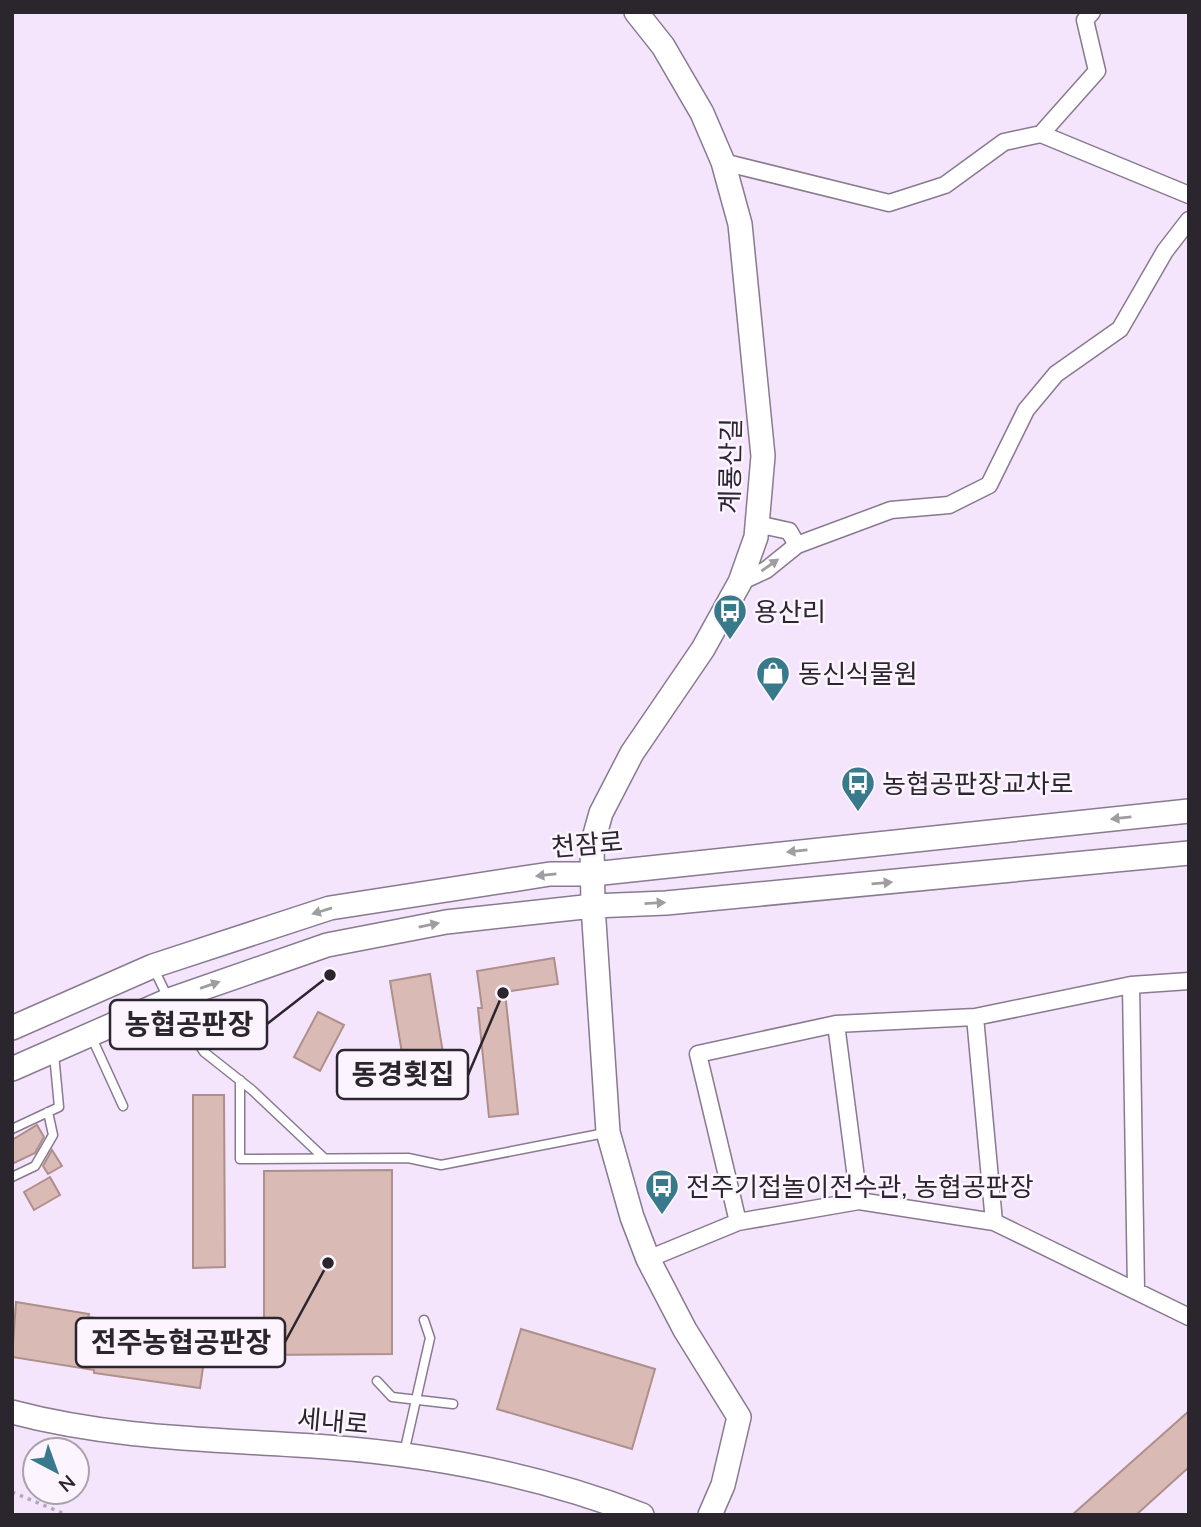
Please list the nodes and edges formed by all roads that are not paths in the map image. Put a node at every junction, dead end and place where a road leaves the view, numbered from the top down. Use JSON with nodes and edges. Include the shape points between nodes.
{"nodes":[{"id":1,"x":636,"y":12,"type":"edge"},
{"id":2,"x":1092,"y":12,"type":"edge"},
{"id":3,"x":1041,"y":134,"type":"junction"},
{"id":4,"x":723,"y":162,"type":"junction"},
{"id":5,"x":1189,"y":195,"type":"edge"},
{"id":6,"x":1189,"y":220,"type":"edge"},
{"id":7,"x":757,"y":524,"type":"junction"},
{"id":8,"x":797,"y":545,"type":"junction"},
{"id":9,"x":740,"y":582,"type":"junction"},
{"id":10,"x":1189,"y":811,"type":"edge"},
{"id":11,"x":1189,"y":853,"type":"edge"},
{"id":12,"x":593,"y":874,"type":"junction"},
{"id":13,"x":593,"y":906,"type":"junction"},
{"id":14,"x":153,"y":966,"type":"junction"},
{"id":15,"x":1189,"y":981,"type":"edge"},
{"id":16,"x":1130,"y":985,"type":"junction"},
{"id":17,"x":169,"y":1000,"type":"junction"},
{"id":18,"x":975,"y":1017,"type":"junction"},
{"id":19,"x":835,"y":1024,"type":"junction"},
{"id":20,"x":12,"y":1028,"type":"edge"},
{"id":21,"x":89,"y":1033,"type":"junction"},
{"id":22,"x":53,"y":1049,"type":"junction"},
{"id":23,"x":12,"y":1069,"type":"edge"},
{"id":24,"x":240,"y":1080,"type":"junction"},
{"id":25,"x":123,"y":1106,"type":"dead end"},
{"id":26,"x":48,"y":1112,"type":"junction"},
{"id":27,"x":12,"y":1129,"type":"edge"},
{"id":28,"x":608,"y":1132,"type":"junction"},
{"id":29,"x":324,"y":1158,"type":"junction"},
{"id":30,"x":12,"y":1177,"type":"edge"},
{"id":31,"x":859,"y":1201,"type":"junction"},
{"id":32,"x":738,"y":1222,"type":"junction"},
{"id":33,"x":994,"y":1222,"type":"junction"},
{"id":34,"x":648,"y":1259,"type":"junction"},
{"id":35,"x":1136,"y":1290,"type":"junction"},
{"id":36,"x":1189,"y":1317,"type":"edge"},
{"id":37,"x":424,"y":1320,"type":"dead end"},
{"id":38,"x":377,"y":1381,"type":"dead end"},
{"id":39,"x":415,"y":1400,"type":"junction"},
{"id":40,"x":453,"y":1404,"type":"dead end"},
{"id":41,"x":12,"y":1412,"type":"edge"},
{"id":42,"x":404,"y":1457,"type":"junction"},
{"id":43,"x":642,"y":1515,"type":"edge"},
{"id":44,"x":710,"y":1515,"type":"edge"}],
"edges":[{"from":1,"to":4,"type":"street","name":"계룡산길","via":[[676,68]]},
{"from":2,"to":3,"type":"street","via":[[1085,20],[1097,71]]},
{"from":3,"to":4,"type":"street","via":[[1004,142],[945,185],[889,203]]},
{"from":3,"to":5,"type":"street"},
{"from":4,"to":7,"type":"street","name":"계룡산길","via":[[740,224],[764,456]]},
{"from":6,"to":8,"type":"street","via":[[1165,251],[1120,329],[1056,374],[1026,410],[989,485],[949,505],[891,510]]},
{"from":7,"to":8,"type":"street","via":[[789,531]]},
{"from":7,"to":9,"type":"street","name":"계룡산길"},
{"from":9,"to":8,"type":"street","one_way":true},
{"from":9,"to":12,"type":"street","name":"계룡산길","via":[[703,649],[632,753],[601,813],[593,845]]},
{"from":10,"to":12,"type":"street","name":"천잠로","one_way":true},
{"from":13,"to":11,"type":"street","one_way":true},
{"from":12,"to":13,"type":"street","name":"계룡산길"},
{"from":12,"to":14,"type":"street","name":"천잠로","one_way":true,"via":[[550,874],[330,908]]},
{"from":17,"to":13,"type":"street","one_way":true,"via":[[327,946],[446,922]]},
{"from":13,"to":28,"type":"street"},
{"from":14,"to":17,"type":"lane"},
{"from":14,"to":20,"type":"street","name":"천잠로"},
{"from":15,"to":16,"type":"street"},
{"from":16,"to":18,"type":"street"},
{"from":16,"to":35,"type":"street"},
{"from":17,"to":21,"type":"street"},
{"from":17,"to":24,"type":"lane","via":[[204,1052]]},
{"from":18,"to":19,"type":"street"},
{"from":18,"to":33,"type":"street"},
{"from":19,"to":31,"type":"street"},
{"from":19,"to":32,"type":"street","via":[[698,1054]]},
{"from":21,"to":22,"type":"street"},
{"from":21,"to":25,"type":"lane"},
{"from":22,"to":23,"type":"street"},
{"from":22,"to":26,"type":"lane","via":[[59,1107]]},
{"from":24,"to":29,"type":"lane"},
{"from":24,"to":29,"type":"lane","via":[[240,1159]]},
{"from":26,"to":27,"type":"lane"},
{"from":26,"to":30,"type":"lane","via":[[53,1135],[35,1166]]},
{"from":28,"to":29,"type":"lane","via":[[441,1165],[408,1158]]},
{"from":28,"to":34,"type":"street"},
{"from":31,"to":32,"type":"street"},
{"from":31,"to":33,"type":"street"},
{"from":32,"to":34,"type":"street"},
{"from":33,"to":35,"type":"street"},
{"from":34,"to":44,"type":"street","via":[[738,1417],[723,1485]]},
{"from":35,"to":36,"type":"street"},
{"from":37,"to":39,"type":"lane","via":[[430,1338]]},
{"from":38,"to":39,"type":"lane","via":[[392,1397]]},
{"from":39,"to":40,"type":"lane"},
{"from":39,"to":42,"type":"lane"},
{"from":41,"to":42,"type":"street","name":"세내로","via":[[124,1435],[330,1447]]},
{"from":42,"to":43,"type":"street","name":"세내로","via":[[480,1466],[589,1494]]}]}
